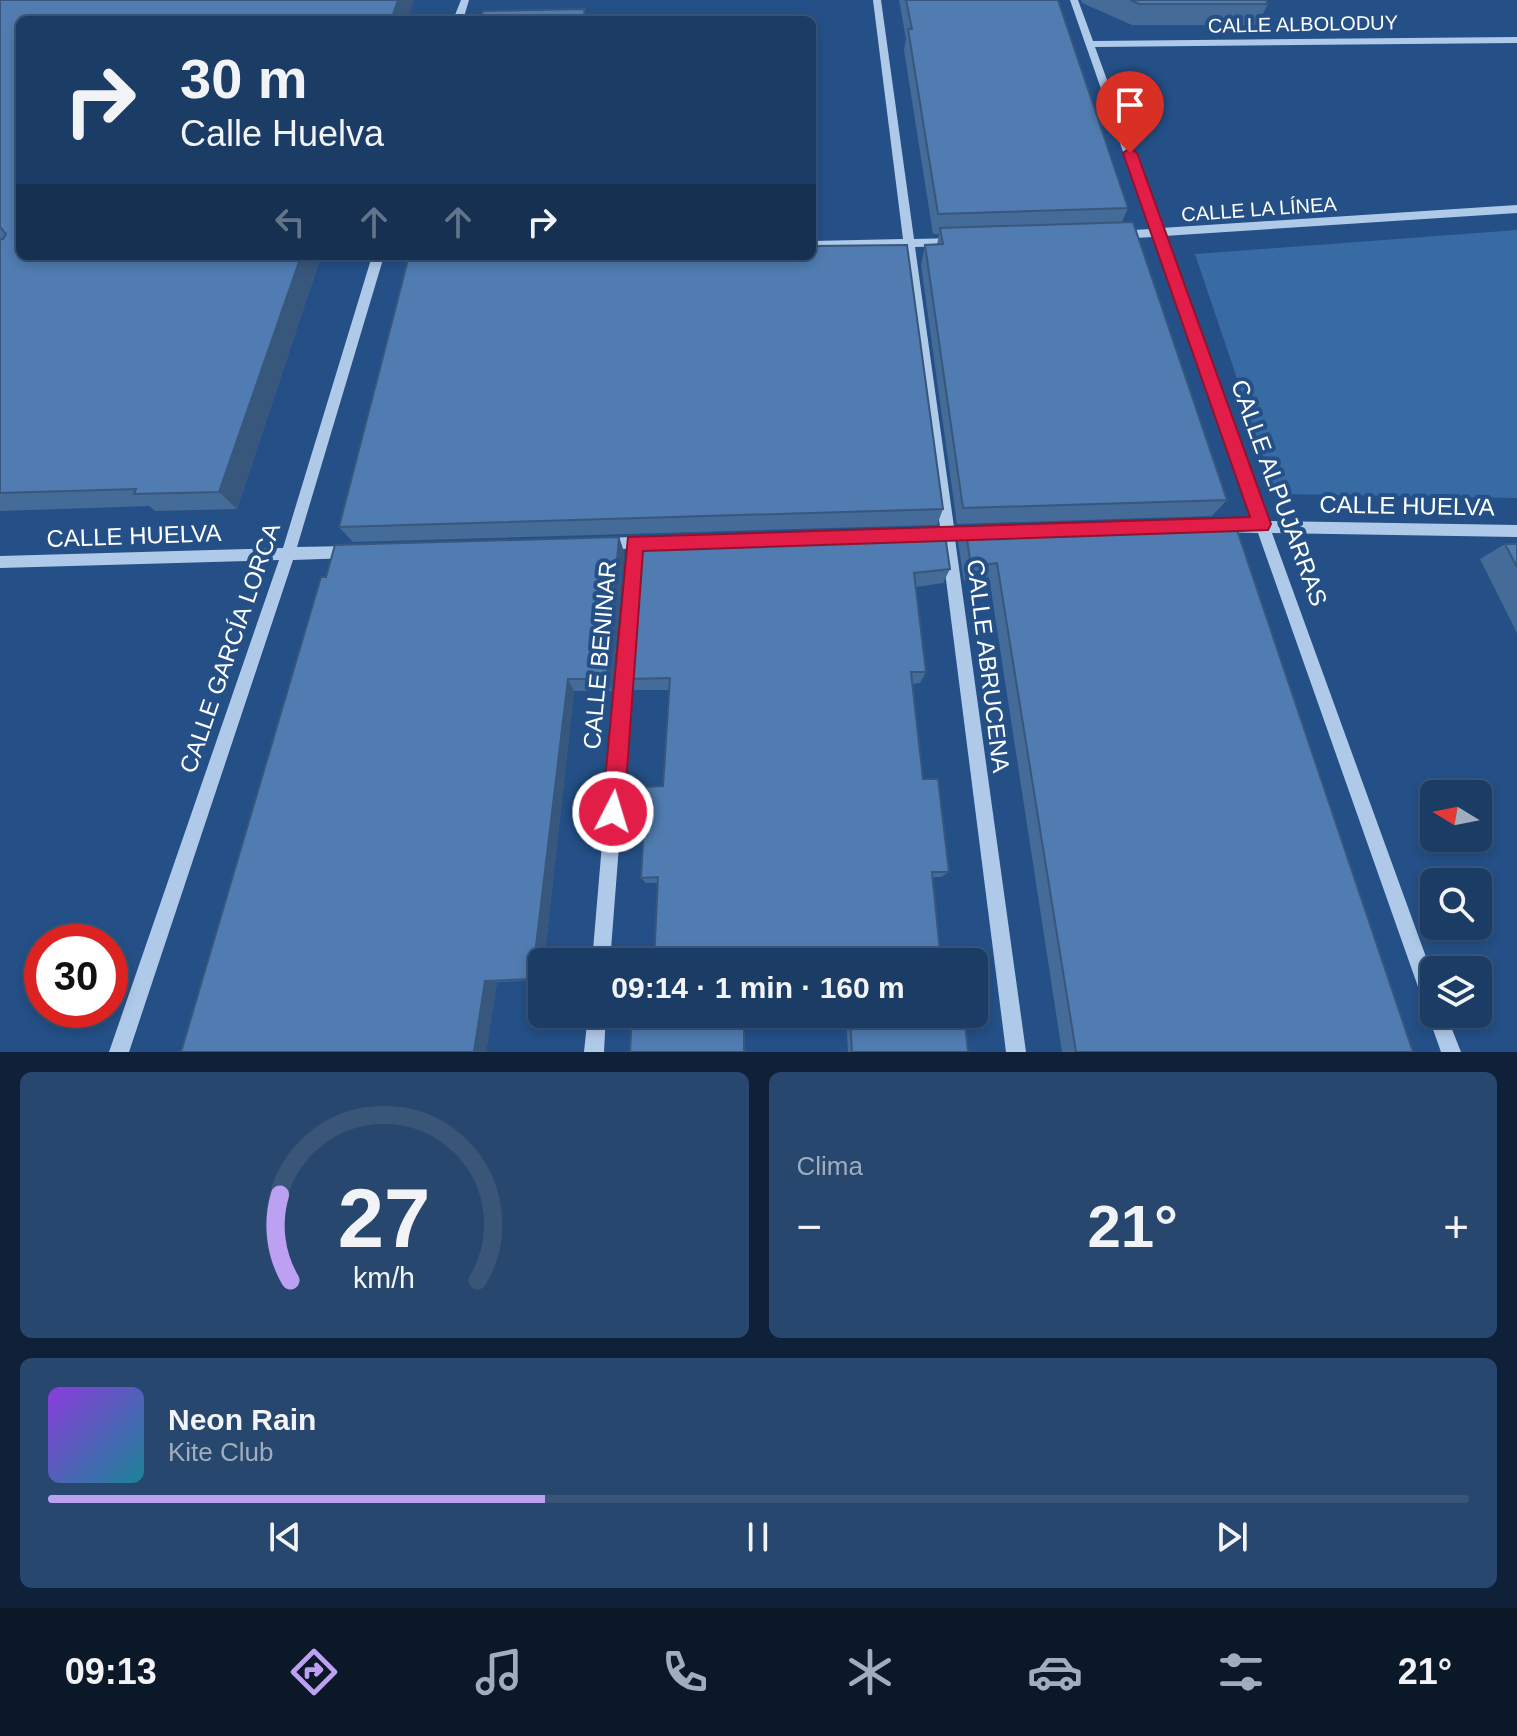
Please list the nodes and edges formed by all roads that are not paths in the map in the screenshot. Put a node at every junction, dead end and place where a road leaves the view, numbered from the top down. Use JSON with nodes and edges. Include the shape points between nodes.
{"nodes":[{"id":1,"x":877,"y":0,"type":"edge"},
{"id":2,"x":1074,"y":0,"type":"edge"},
{"id":3,"x":1517,"y":40,"type":"edge"},
{"id":4,"x":1089,"y":44,"type":"junction"},
{"id":5,"x":1517,"y":209,"type":"edge"},
{"id":6,"x":1160,"y":234,"type":"junction"},
{"id":7,"x":1097,"y":236,"type":"edge"},
{"id":8,"x":972,"y":241,"type":"edge"},
{"id":9,"x":909,"y":243,"type":"junction"},
{"id":10,"x":816,"y":245,"type":"edge"},
{"id":11,"x":377,"y":260,"type":"edge"},
{"id":12,"x":1262,"y":524,"type":"junction"},
{"id":13,"x":1199,"y":526,"type":"edge"},
{"id":14,"x":1517,"y":531,"type":"edge"},
{"id":15,"x":995,"y":532,"type":"edge"},
{"id":16,"x":948,"y":533,"type":"junction"},
{"id":17,"x":917,"y":534,"type":"edge"},
{"id":18,"x":682,"y":541,"type":"edge"},
{"id":19,"x":635,"y":543,"type":"junction"},
{"id":20,"x":588,"y":544,"type":"edge"},
{"id":21,"x":367,"y":551,"type":"edge"},
{"id":22,"x":288,"y":554,"type":"junction"},
{"id":23,"x":0,"y":562,"type":"edge"},
{"id":24,"x":602,"y":948,"type":"edge"},
{"id":25,"x":1420,"y":966,"type":"edge"},
{"id":26,"x":596,"y":1028,"type":"edge"},
{"id":27,"x":1442,"y":1028,"type":"edge"},
{"id":28,"x":119,"y":1052,"type":"edge"},
{"id":29,"x":594,"y":1052,"type":"edge"},
{"id":30,"x":1016,"y":1052,"type":"edge"},
{"id":31,"x":1451,"y":1052,"type":"edge"}],
"edges":[{"from":1,"to":9,"type":"street","name":"CALLE ABRUCENA"},
{"from":2,"to":4,"type":"street","name":"CALLE ALPUJARRAS"},
{"from":3,"to":4,"type":"street","name":"CALLE ALBOLODUY"},
{"from":4,"to":6,"type":"street","name":"CALLE ALPUJARRAS"},
{"from":5,"to":6,"type":"street","name":"CALLE LA LÍNEA"},
{"from":6,"to":7,"type":"street","name":"CALLE LA LÍNEA"},
{"from":6,"to":12,"type":"street","name":"CALLE ALPUJARRAS"},
{"from":8,"to":9,"type":"street"},
{"from":9,"to":10,"type":"street"},
{"from":9,"to":16,"type":"street","name":"CALLE ABRUCENA"},
{"from":11,"to":22,"type":"street","name":"CALLE GARCÍA LORCA"},
{"from":12,"to":13,"type":"street","name":"CALLE HUELVA"},
{"from":12,"to":14,"type":"street","name":"CALLE HUELVA"},
{"from":12,"to":25,"type":"street","name":"CALLE ALPUJARRAS"},
{"from":15,"to":16,"type":"street"},
{"from":16,"to":17,"type":"street"},
{"from":16,"to":30,"type":"street","name":"CALLE ABRUCENA"},
{"from":18,"to":19,"type":"street"},
{"from":19,"to":20,"type":"street"},
{"from":19,"to":24,"type":"street","name":"CALLE BENINAR"},
{"from":21,"to":22,"type":"street","name":"CALLE HUELVA"},
{"from":22,"to":23,"type":"street","name":"CALLE HUELVA"},
{"from":22,"to":28,"type":"street","name":"CALLE GARCÍA LORCA"},
{"from":26,"to":29,"type":"street"},
{"from":27,"to":31,"type":"street"}]}
